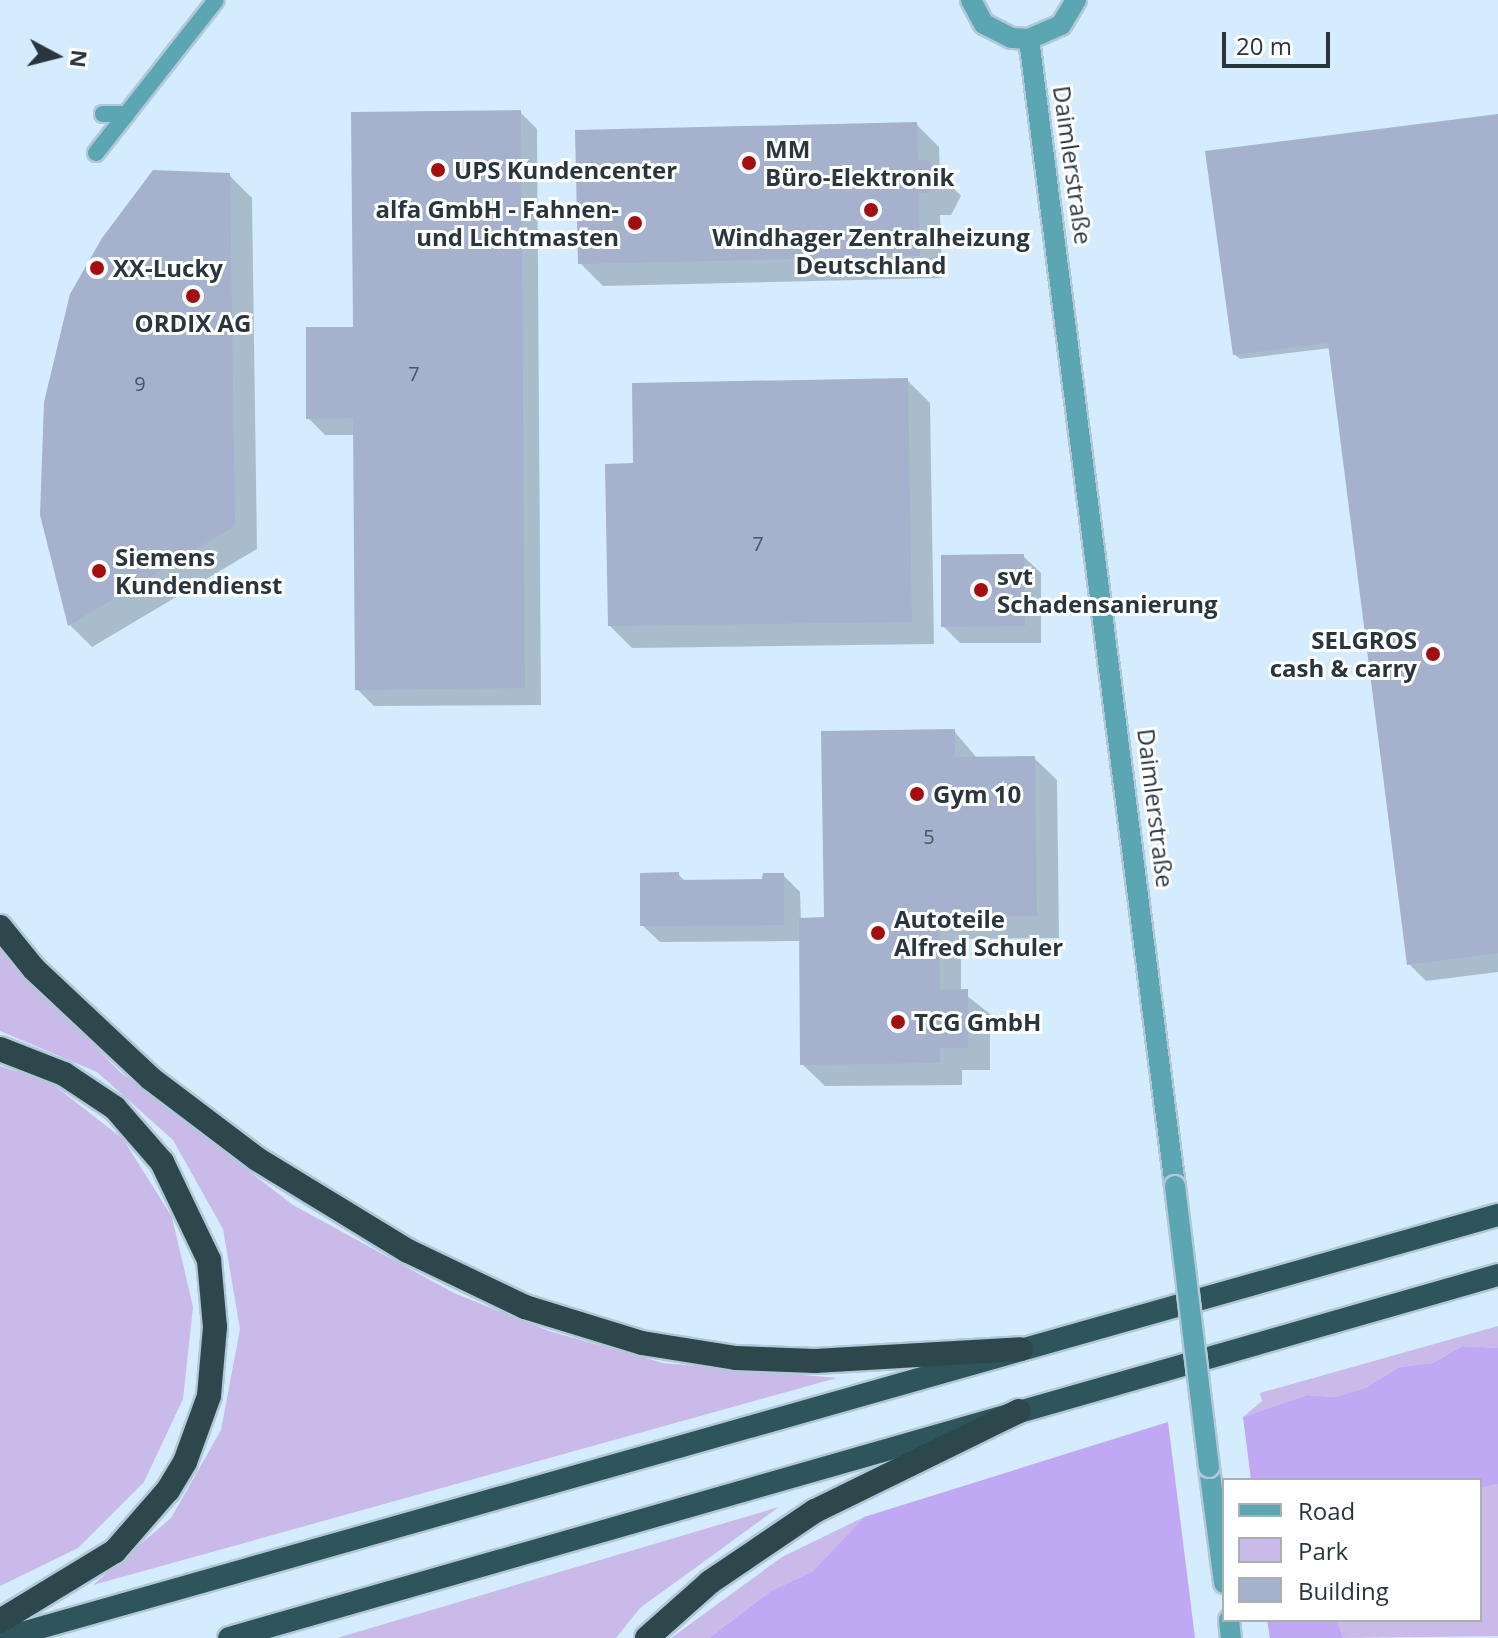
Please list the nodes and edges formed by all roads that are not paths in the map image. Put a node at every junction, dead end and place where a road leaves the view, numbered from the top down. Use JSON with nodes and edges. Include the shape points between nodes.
{"nodes":[{"id":1,"x":216,"y":0,"type":"edge"},
{"id":2,"x":971,"y":0,"type":"edge"},
{"id":3,"x":1076,"y":0,"type":"edge"},
{"id":4,"x":1029,"y":39,"type":"junction"},
{"id":5,"x":103,"y":114,"type":"dead end"},
{"id":6,"x":127,"y":114,"type":"junction"},
{"id":7,"x":96,"y":153,"type":"dead end"},
{"id":8,"x":0,"y":927,"type":"edge"},
{"id":9,"x":0,"y":1049,"type":"edge"},
{"id":10,"x":1498,"y":1215,"type":"edge"},
{"id":11,"x":1498,"y":1275,"type":"edge"},
{"id":12,"x":1021,"y":1349,"type":"junction"},
{"id":13,"x":1019,"y":1411,"type":"junction"},
{"id":14,"x":1222,"y":1568,"type":"edge"},
{"id":15,"x":0,"y":1621,"type":"edge"},
{"id":16,"x":4,"y":1638,"type":"edge"},
{"id":17,"x":229,"y":1638,"type":"edge"},
{"id":18,"x":647,"y":1638,"type":"edge"}],
"edges":[{"from":1,"to":6,"type":"lane"},
{"from":2,"to":4,"type":"street","via":[[984,24]]},
{"from":3,"to":4,"type":"street","via":[[1061,25]]},
{"from":4,"to":14,"type":"street","name":"Daimlerstraße","bridge":true},
{"from":5,"to":6,"type":"lane"},
{"from":6,"to":7,"type":"lane"},
{"from":8,"to":12,"type":"highway","via":[[34,969],[150,1078],[257,1159],[408,1251],[525,1307],[642,1343],[736,1358],[830,1361]]},
{"from":9,"to":15,"type":"highway","via":[[64,1074],[115,1108],[162,1162],[209,1260],[215,1327],[213,1371],[201,1423],[185,1462],[140,1528],[82,1575]]},
{"from":10,"to":12,"type":"highway"},
{"from":11,"to":13,"type":"highway"},
{"from":12,"to":16,"type":"highway"},
{"from":13,"to":17,"type":"highway"},
{"from":13,"to":18,"type":"highway","via":[[815,1511],[710,1582]]}]}
